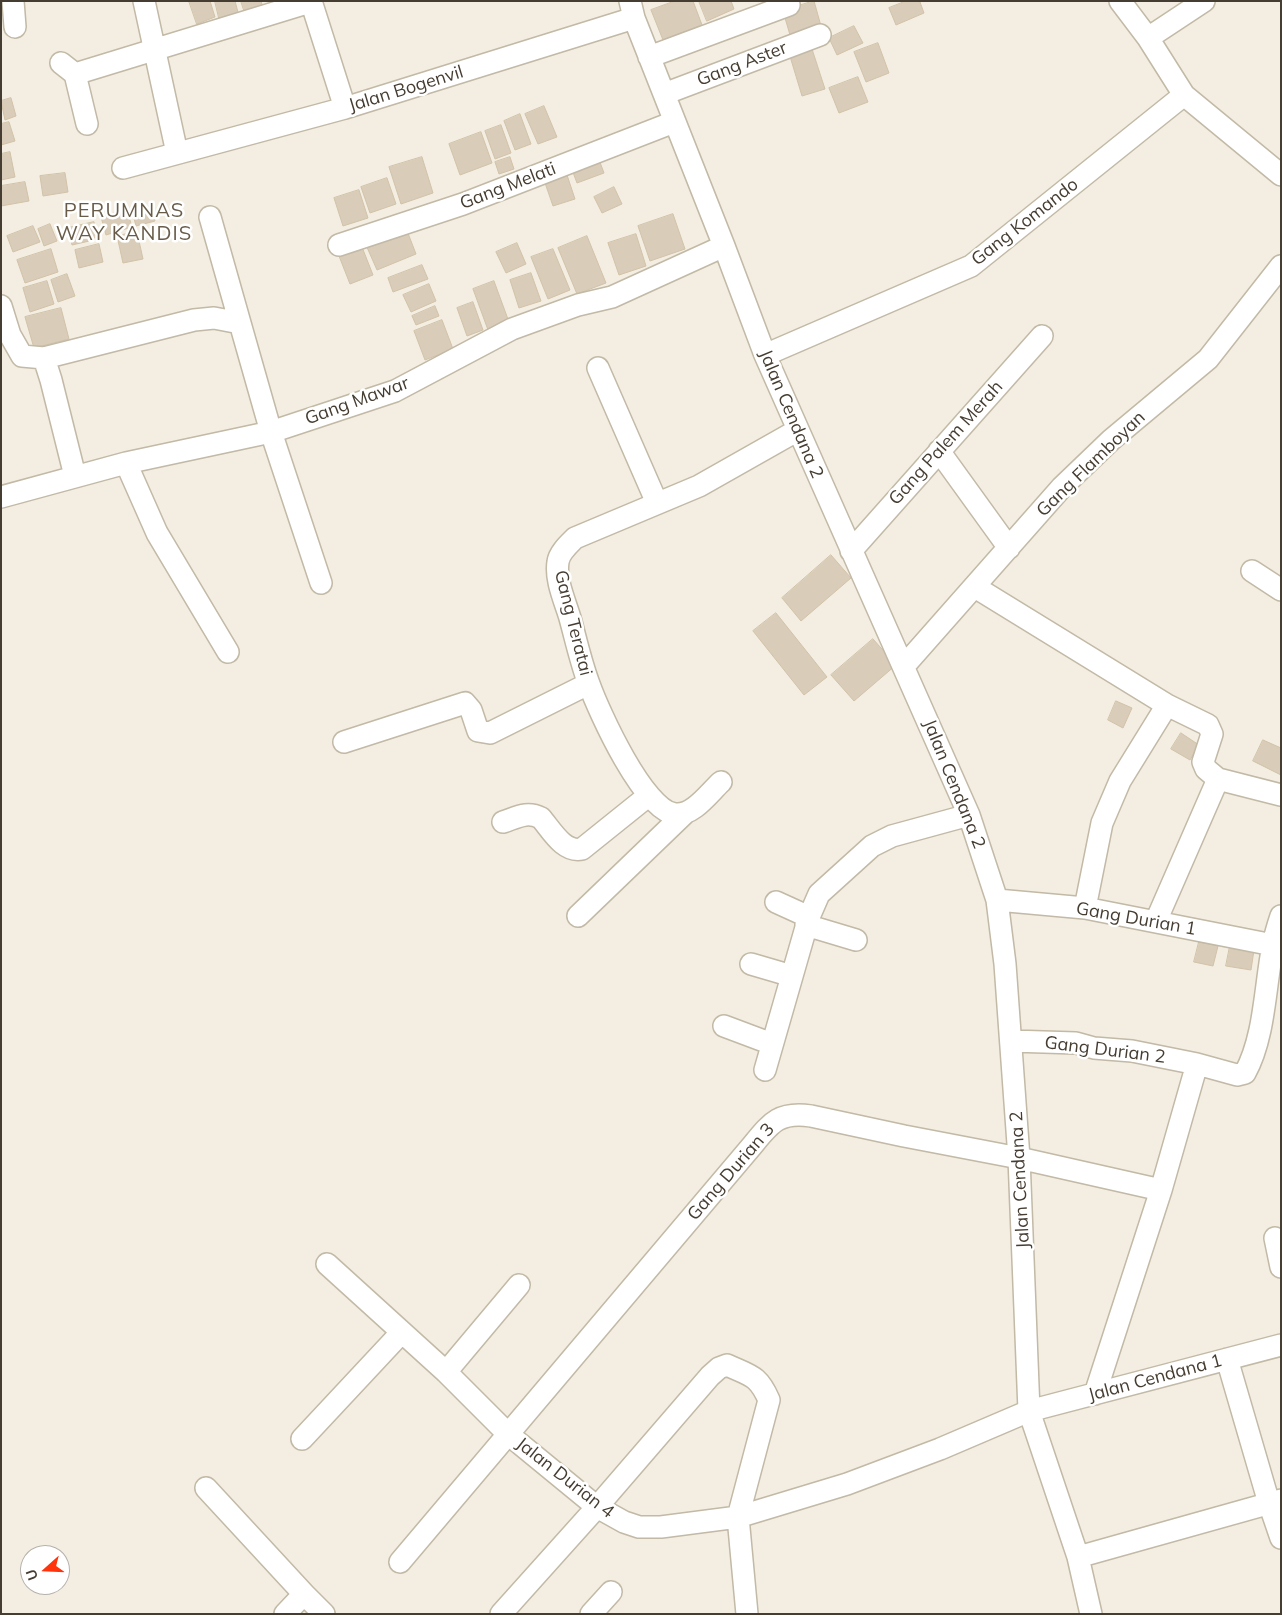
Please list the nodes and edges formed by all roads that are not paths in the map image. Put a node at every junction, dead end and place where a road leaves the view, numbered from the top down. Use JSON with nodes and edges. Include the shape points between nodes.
{"nodes":[{"id":1,"x":13,"y":1,"type":"edge"},
{"id":2,"x":144,"y":1,"type":"edge"},
{"id":3,"x":1120,"y":1,"type":"edge"},
{"id":4,"x":1204,"y":1,"type":"edge"},
{"id":5,"x":310,"y":2,"type":"edge"},
{"id":6,"x":789,"y":5,"type":"dead end"},
{"id":7,"x":632,"y":10,"type":"edge"},
{"id":8,"x":15,"y":28,"type":"dead end"},
{"id":9,"x":820,"y":35,"type":"dead end"},
{"id":10,"x":1148,"y":38,"type":"junction"},
{"id":11,"x":154,"y":51,"type":"junction"},
{"id":12,"x":649,"y":57,"type":"junction"},
{"id":13,"x":664,"y":94,"type":"junction"},
{"id":14,"x":1184,"y":95,"type":"junction"},
{"id":15,"x":345,"y":108,"type":"junction"},
{"id":16,"x":674,"y":122,"type":"junction"},
{"id":17,"x":87,"y":124,"type":"dead end"},
{"id":18,"x":177,"y":153,"type":"junction"},
{"id":19,"x":122,"y":168,"type":"dead end"},
{"id":20,"x":1281,"y":175,"type":"edge"},
{"id":21,"x":210,"y":217,"type":"dead end"},
{"id":22,"x":339,"y":244,"type":"dead end"},
{"id":23,"x":724,"y":246,"type":"junction"},
{"id":24,"x":1281,"y":266,"type":"edge"},
{"id":25,"x":1,"y":306,"type":"edge"},
{"id":26,"x":240,"y":323,"type":"junction"},
{"id":27,"x":6,"y":336,"type":"edge"},
{"id":28,"x":1042,"y":336,"type":"dead end"},
{"id":29,"x":765,"y":355,"type":"junction"},
{"id":30,"x":44,"y":358,"type":"junction"},
{"id":31,"x":598,"y":368,"type":"dead end"},
{"id":32,"x":798,"y":430,"type":"junction"},
{"id":33,"x":271,"y":432,"type":"junction"},
{"id":34,"x":939,"y":451,"type":"junction"},
{"id":35,"x":126,"y":463,"type":"junction"},
{"id":36,"x":75,"y":476,"type":"junction"},
{"id":37,"x":1,"y":497,"type":"edge"},
{"id":38,"x":657,"y":504,"type":"junction"},
{"id":39,"x":1010,"y":548,"type":"junction"},
{"id":40,"x":851,"y":551,"type":"junction"},
{"id":41,"x":1252,"y":571,"type":"dead end"},
{"id":42,"x":321,"y":584,"type":"dead end"},
{"id":43,"x":975,"y":587,"type":"junction"},
{"id":44,"x":1281,"y":590,"type":"edge"},
{"id":45,"x":228,"y":652,"type":"dead end"},
{"id":46,"x":904,"y":666,"type":"junction"},
{"id":47,"x":588,"y":684,"type":"junction"},
{"id":48,"x":1167,"y":706,"type":"junction"},
{"id":49,"x":344,"y":742,"type":"dead end"},
{"id":50,"x":1218,"y":779,"type":"junction"},
{"id":51,"x":721,"y":782,"type":"dead end"},
{"id":52,"x":648,"y":796,"type":"junction"},
{"id":53,"x":1281,"y":796,"type":"edge"},
{"id":54,"x":684,"y":814,"type":"junction"},
{"id":55,"x":969,"y":815,"type":"junction"},
{"id":56,"x":504,"y":822,"type":"dead end"},
{"id":57,"x":997,"y":900,"type":"junction"},
{"id":58,"x":776,"y":902,"type":"dead end"},
{"id":59,"x":1085,"y":908,"type":"junction"},
{"id":60,"x":578,"y":916,"type":"dead end"},
{"id":61,"x":1281,"y":916,"type":"edge"},
{"id":62,"x":808,"y":921,"type":"junction"},
{"id":63,"x":1156,"y":921,"type":"junction"},
{"id":64,"x":856,"y":940,"type":"dead end"},
{"id":65,"x":1273,"y":944,"type":"junction"},
{"id":66,"x":751,"y":964,"type":"dead end"},
{"id":67,"x":792,"y":976,"type":"junction"},
{"id":68,"x":1272,"y":1012,"type":"edge"},
{"id":69,"x":724,"y":1026,"type":"dead end"},
{"id":70,"x":1011,"y":1041,"type":"junction"},
{"id":71,"x":772,"y":1044,"type":"junction"},
{"id":72,"x":1197,"y":1064,"type":"junction"},
{"id":73,"x":765,"y":1070,"type":"dead end"},
{"id":74,"x":1019,"y":1158,"type":"junction"},
{"id":75,"x":1161,"y":1190,"type":"junction"},
{"id":76,"x":1275,"y":1238,"type":"dead end"},
{"id":77,"x":327,"y":1264,"type":"dead end"},
{"id":78,"x":1281,"y":1267,"type":"edge"},
{"id":79,"x":519,"y":1284,"type":"dead end"},
{"id":80,"x":401,"y":1332,"type":"junction"},
{"id":81,"x":1281,"y":1345,"type":"edge"},
{"id":82,"x":1227,"y":1359,"type":"junction"},
{"id":83,"x":446,"y":1372,"type":"junction"},
{"id":84,"x":1095,"y":1394,"type":"junction"},
{"id":85,"x":1029,"y":1411,"type":"junction"},
{"id":86,"x":508,"y":1434,"type":"junction"},
{"id":87,"x":302,"y":1440,"type":"dead end"},
{"id":88,"x":206,"y":1488,"type":"dead end"},
{"id":89,"x":1275,"y":1501,"type":"edge"},
{"id":90,"x":598,"y":1507,"type":"junction"},
{"id":91,"x":738,"y":1517,"type":"junction"},
{"id":92,"x":1281,"y":1538,"type":"edge"},
{"id":93,"x":1078,"y":1557,"type":"junction"},
{"id":94,"x":400,"y":1562,"type":"dead end"},
{"id":95,"x":611,"y":1592,"type":"dead end"},
{"id":96,"x":304,"y":1594,"type":"junction"},
{"id":97,"x":285,"y":1614,"type":"edge"},
{"id":98,"x":324,"y":1614,"type":"edge"},
{"id":99,"x":501,"y":1614,"type":"edge"},
{"id":100,"x":591,"y":1614,"type":"edge"},
{"id":101,"x":746,"y":1614,"type":"edge"},
{"id":102,"x":1091,"y":1614,"type":"edge"}],
"edges":[{"from":1,"to":8,"type":"street"},
{"from":2,"to":11,"type":"street"},
{"from":3,"to":10,"type":"street"},
{"from":4,"to":10,"type":"street"},
{"from":5,"to":11,"type":"street"},
{"from":5,"to":15,"type":"street"},
{"from":6,"to":12,"type":"street"},
{"from":7,"to":12,"type":"street","name":"Jalan Cendana 2"},
{"from":7,"to":15,"type":"street","name":"Jalan Bogenvil"},
{"from":9,"to":13,"type":"street","name":"Gang Aster"},
{"from":10,"to":14,"type":"street"},
{"from":11,"to":17,"type":"street","via":[[68,69]]},
{"from":11,"to":18,"type":"street"},
{"from":12,"to":13,"type":"street","name":"Jalan Cendana 2"},
{"from":13,"to":16,"type":"street","name":"Jalan Cendana 2"},
{"from":14,"to":20,"type":"street"},
{"from":14,"to":29,"type":"street","name":"Gang Komando","via":[[971,266]]},
{"from":15,"to":18,"type":"street","name":"Jalan Bogenvil"},
{"from":16,"to":22,"type":"street","name":"Gang Melati","via":[[462,204]]},
{"from":16,"to":23,"type":"street","name":"Jalan Cendana 2"},
{"from":18,"to":19,"type":"street","name":"Jalan Bogenvil"},
{"from":21,"to":26,"type":"street"},
{"from":23,"to":29,"type":"street","name":"Jalan Cendana 2"},
{"from":23,"to":33,"type":"street","name":"Gang Mawar","via":[[612,297],[578,305],[512,329],[395,391]]},
{"from":24,"to":39,"type":"street","name":"Gang Flamboyan","via":[[1208,359],[1062,487]]},
{"from":25,"to":27,"type":"street"},
{"from":26,"to":30,"type":"street","via":[[214,318],[194,320]]},
{"from":26,"to":33,"type":"street"},
{"from":27,"to":30,"type":"street","via":[[22,356]]},
{"from":28,"to":34,"type":"street","name":"Gang Palem Merah"},
{"from":29,"to":32,"type":"street","name":"Jalan Cendana 2"},
{"from":30,"to":36,"type":"street"},
{"from":31,"to":38,"type":"street"},
{"from":32,"to":38,"type":"street","name":"Gang Teratai","via":[[700,486]]},
{"from":32,"to":40,"type":"street","name":"Jalan Cendana 2"},
{"from":33,"to":35,"type":"street","name":"Gang Mawar"},
{"from":33,"to":42,"type":"street"},
{"from":34,"to":39,"type":"street"},
{"from":34,"to":40,"type":"street","name":"Gang Palem Merah"},
{"from":35,"to":36,"type":"street","name":"Gang Mawar"},
{"from":35,"to":45,"type":"street","via":[[157,533]]},
{"from":36,"to":37,"type":"street","name":"Gang Mawar"},
{"from":38,"to":47,"type":"street","name":"Gang Teratai","via":[[575,538],[558,562],[559,580]]},
{"from":39,"to":43,"type":"street","name":"Gang Flamboyan"},
{"from":40,"to":46,"type":"street","name":"Jalan Cendana 2"},
{"from":41,"to":44,"type":"street"},
{"from":43,"to":46,"type":"street","name":"Gang Flamboyan"},
{"from":43,"to":48,"type":"street"},
{"from":46,"to":55,"type":"street","name":"Jalan Cendana 2"},
{"from":47,"to":49,"type":"street","via":[[490,733],[478,731],[472,710],[464,703]]},
{"from":47,"to":52,"type":"street","name":"Gang Teratai","via":[[613,740]]},
{"from":48,"to":50,"type":"street","via":[[1208,725],[1212,734],[1203,762]]},
{"from":48,"to":59,"type":"street","via":[[1120,781],[1102,823]]},
{"from":50,"to":53,"type":"street"},
{"from":50,"to":63,"type":"street"},
{"from":51,"to":54,"type":"street"},
{"from":52,"to":54,"type":"street","name":"Gang Teratai","via":[[666,811]]},
{"from":52,"to":56,"type":"street","via":[[576,851],[568,848],[535,815],[529,813]]},
{"from":54,"to":60,"type":"street"},
{"from":55,"to":57,"type":"street","name":"Jalan Cendana 2"},
{"from":55,"to":62,"type":"street","via":[[892,836],[872,846],[819,894]]},
{"from":57,"to":59,"type":"street","name":"Gang Durian 1"},
{"from":57,"to":70,"type":"street","name":"Jalan Cendana 2","via":[[1006,964]]},
{"from":58,"to":62,"type":"street"},
{"from":59,"to":63,"type":"street","name":"Gang Durian 1"},
{"from":61,"to":65,"type":"street"},
{"from":62,"to":64,"type":"street"},
{"from":62,"to":67,"type":"street"},
{"from":63,"to":65,"type":"street","name":"Gang Durian 1"},
{"from":65,"to":68,"type":"street"},
{"from":66,"to":67,"type":"street"},
{"from":67,"to":71,"type":"street"},
{"from":68,"to":72,"type":"street","name":"Gang Durian 2","via":[[1245,1073],[1237,1075]]},
{"from":69,"to":71,"type":"street"},
{"from":70,"to":72,"type":"street","name":"Gang Durian 2","via":[[1076,1043]]},
{"from":70,"to":74,"type":"street","name":"Jalan Cendana 2"},
{"from":71,"to":73,"type":"street"},
{"from":72,"to":75,"type":"street"},
{"from":74,"to":75,"type":"street","name":"Gang Durian 3"},
{"from":74,"to":85,"type":"street","name":"Jalan Cendana 2"},
{"from":74,"to":86,"type":"street","name":"Gang Durian 3","via":[[810,1116],[797,1114],[778,1118]]},
{"from":75,"to":84,"type":"street"},
{"from":76,"to":78,"type":"street"},
{"from":77,"to":80,"type":"street","name":"Jalan Durian 4"},
{"from":79,"to":83,"type":"street"},
{"from":80,"to":83,"type":"street","name":"Jalan Durian 4"},
{"from":80,"to":87,"type":"street"},
{"from":81,"to":82,"type":"street","name":"Jalan Cendana 1"},
{"from":82,"to":84,"type":"street","name":"Jalan Cendana 1"},
{"from":82,"to":89,"type":"street"},
{"from":83,"to":86,"type":"street","name":"Jalan Durian 4"},
{"from":84,"to":85,"type":"street","name":"Jalan Cendana 1"},
{"from":85,"to":91,"type":"street","name":"Jalan Durian 4","via":[[847,1484]]},
{"from":85,"to":93,"type":"street","name":"Jalan Cendana 2"},
{"from":86,"to":90,"type":"street","name":"Jalan Durian 4"},
{"from":86,"to":94,"type":"street","name":"Gang Durian 3"},
{"from":88,"to":96,"type":"street"},
{"from":89,"to":92,"type":"street"},
{"from":89,"to":93,"type":"street"},
{"from":90,"to":91,"type":"street","name":"Jalan Durian 4","via":[[639,1528]]},
{"from":90,"to":91,"type":"street","via":[[710,1376],[718,1368],[728,1365],[756,1379],[769,1400]]},
{"from":90,"to":99,"type":"street"},
{"from":91,"to":101,"type":"street"},
{"from":93,"to":102,"type":"street","name":"Jalan Cendana 2"},
{"from":95,"to":100,"type":"street"},
{"from":96,"to":97,"type":"street"},
{"from":96,"to":98,"type":"street"}]}
